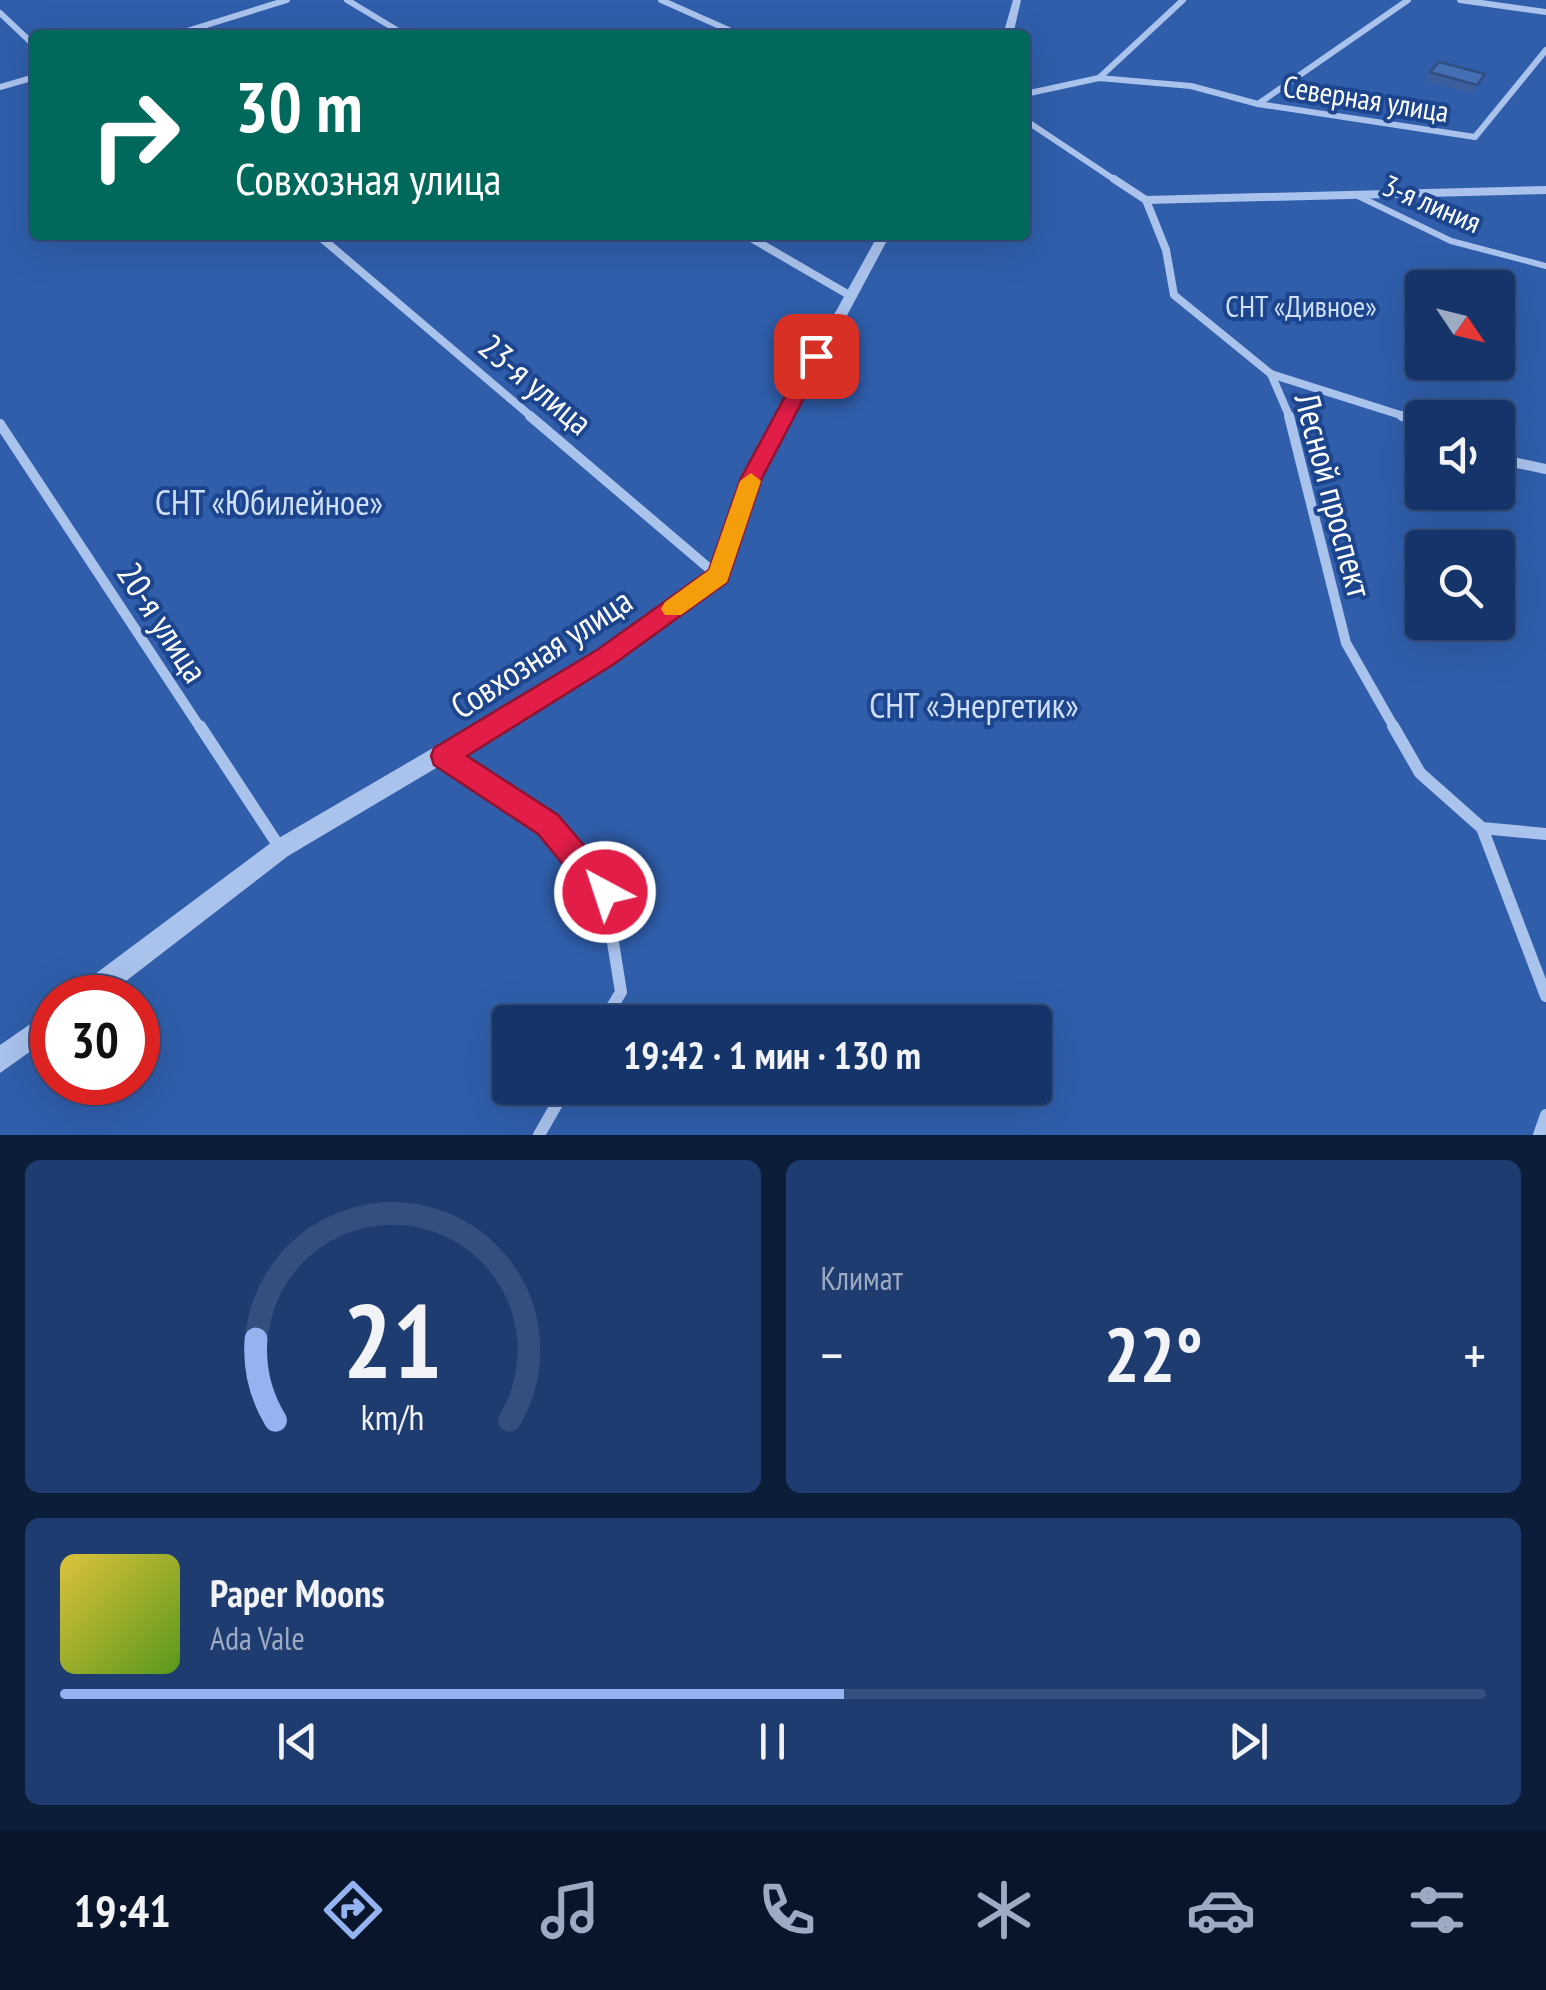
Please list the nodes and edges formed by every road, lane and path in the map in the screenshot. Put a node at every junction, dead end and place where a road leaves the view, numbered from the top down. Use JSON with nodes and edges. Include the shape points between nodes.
{"nodes":[{"id":1,"x":287,"y":0,"type":"edge"},
{"id":2,"x":346,"y":0,"type":"edge"},
{"id":3,"x":661,"y":0,"type":"edge"},
{"id":4,"x":1017,"y":0,"type":"edge"},
{"id":5,"x":1183,"y":0,"type":"edge"},
{"id":6,"x":1408,"y":0,"type":"edge"},
{"id":7,"x":1460,"y":0,"type":"edge"},
{"id":8,"x":1546,"y":12,"type":"edge"},
{"id":9,"x":0,"y":13,"type":"edge"},
{"id":10,"x":190,"y":30,"type":"edge"},
{"id":11,"x":397,"y":30,"type":"edge"},
{"id":12,"x":729,"y":30,"type":"edge"},
{"id":13,"x":1009,"y":30,"type":"edge"},
{"id":14,"x":30,"y":41,"type":"edge"},
{"id":15,"x":1546,"y":50,"type":"edge"},
{"id":16,"x":30,"y":78,"type":"edge"},
{"id":17,"x":1099,"y":78,"type":"junction"},
{"id":18,"x":0,"y":87,"type":"edge"},
{"id":19,"x":1030,"y":93,"type":"edge"},
{"id":20,"x":1258,"y":104,"type":"junction"},
{"id":21,"x":1030,"y":123,"type":"edge"},
{"id":22,"x":1546,"y":190,"type":"edge"},
{"id":23,"x":1358,"y":196,"type":"junction"},
{"id":24,"x":1146,"y":200,"type":"junction"},
{"id":25,"x":324,"y":240,"type":"edge"},
{"id":26,"x":755,"y":240,"type":"edge"},
{"id":27,"x":881,"y":240,"type":"edge"},
{"id":28,"x":1546,"y":266,"type":"edge"},
{"id":29,"x":849,"y":295,"type":"junction"},
{"id":30,"x":1270,"y":374,"type":"junction"},
{"id":31,"x":1405,"y":417,"type":"edge"},
{"id":32,"x":0,"y":424,"type":"edge"},
{"id":33,"x":1515,"y":462,"type":"edge"},
{"id":34,"x":1546,"y":468,"type":"edge"},
{"id":35,"x":718,"y":576,"type":"junction"},
{"id":36,"x":444,"y":756,"type":"junction"},
{"id":37,"x":1482,"y":828,"type":"junction"},
{"id":38,"x":1546,"y":834,"type":"edge"},
{"id":39,"x":280,"y":849,"type":"junction"},
{"id":40,"x":114,"y":975,"type":"edge"},
{"id":41,"x":1546,"y":996,"type":"edge"},
{"id":42,"x":614,"y":1005,"type":"edge"},
{"id":43,"x":30,"y":1038,"type":"edge"},
{"id":44,"x":0,"y":1060,"type":"edge"},
{"id":45,"x":557,"y":1105,"type":"edge"},
{"id":46,"x":1546,"y":1114,"type":"edge"},
{"id":47,"x":540,"y":1135,"type":"edge"},
{"id":48,"x":1539,"y":1135,"type":"edge"}],
"edges":[{"from":1,"to":10,"type":"street"},
{"from":2,"to":11,"type":"street"},
{"from":3,"to":12,"type":"street"},
{"from":4,"to":13,"type":"street"},
{"from":5,"to":17,"type":"street"},
{"from":6,"to":20,"type":"street"},
{"from":7,"to":8,"type":"street"},
{"from":9,"to":14,"type":"street"},
{"from":15,"to":20,"type":"street","name":"Северная улица","via":[[1475,138]]},
{"from":16,"to":18,"type":"street"},
{"from":17,"to":19,"type":"street"},
{"from":17,"to":20,"type":"street","via":[[1191,86]]},
{"from":21,"to":24,"type":"street"},
{"from":22,"to":23,"type":"street"},
{"from":23,"to":24,"type":"street"},
{"from":23,"to":28,"type":"lane","name":"3-я линия","via":[[1451,242]]},
{"from":24,"to":30,"type":"street","name":"Лесной проспект","via":[[1166,250],[1174,295]]},
{"from":25,"to":35,"type":"street","name":"23-я улица"},
{"from":26,"to":29,"type":"street"},
{"from":27,"to":29,"type":"street"},
{"from":29,"to":35,"type":"street","via":[[752,478]]},
{"from":30,"to":31,"type":"street"},
{"from":30,"to":37,"type":"street","name":"Лесной проспект","via":[[1286,406],[1346,643],[1420,773]]},
{"from":32,"to":39,"type":"street","name":"20-я улица"},
{"from":33,"to":34,"type":"street"},
{"from":35,"to":36,"type":"street","name":"Совхозная улица","via":[[606,657]]},
{"from":36,"to":39,"type":"street","name":"Совхозная улица"},
{"from":36,"to":42,"type":"street","via":[[548,824],[605,892],[621,992]]},
{"from":37,"to":38,"type":"street"},
{"from":37,"to":41,"type":"street"},
{"from":39,"to":40,"type":"street","name":"Совхозная улица"},
{"from":43,"to":44,"type":"street"},
{"from":45,"to":47,"type":"street"},
{"from":46,"to":48,"type":"street"}]}
